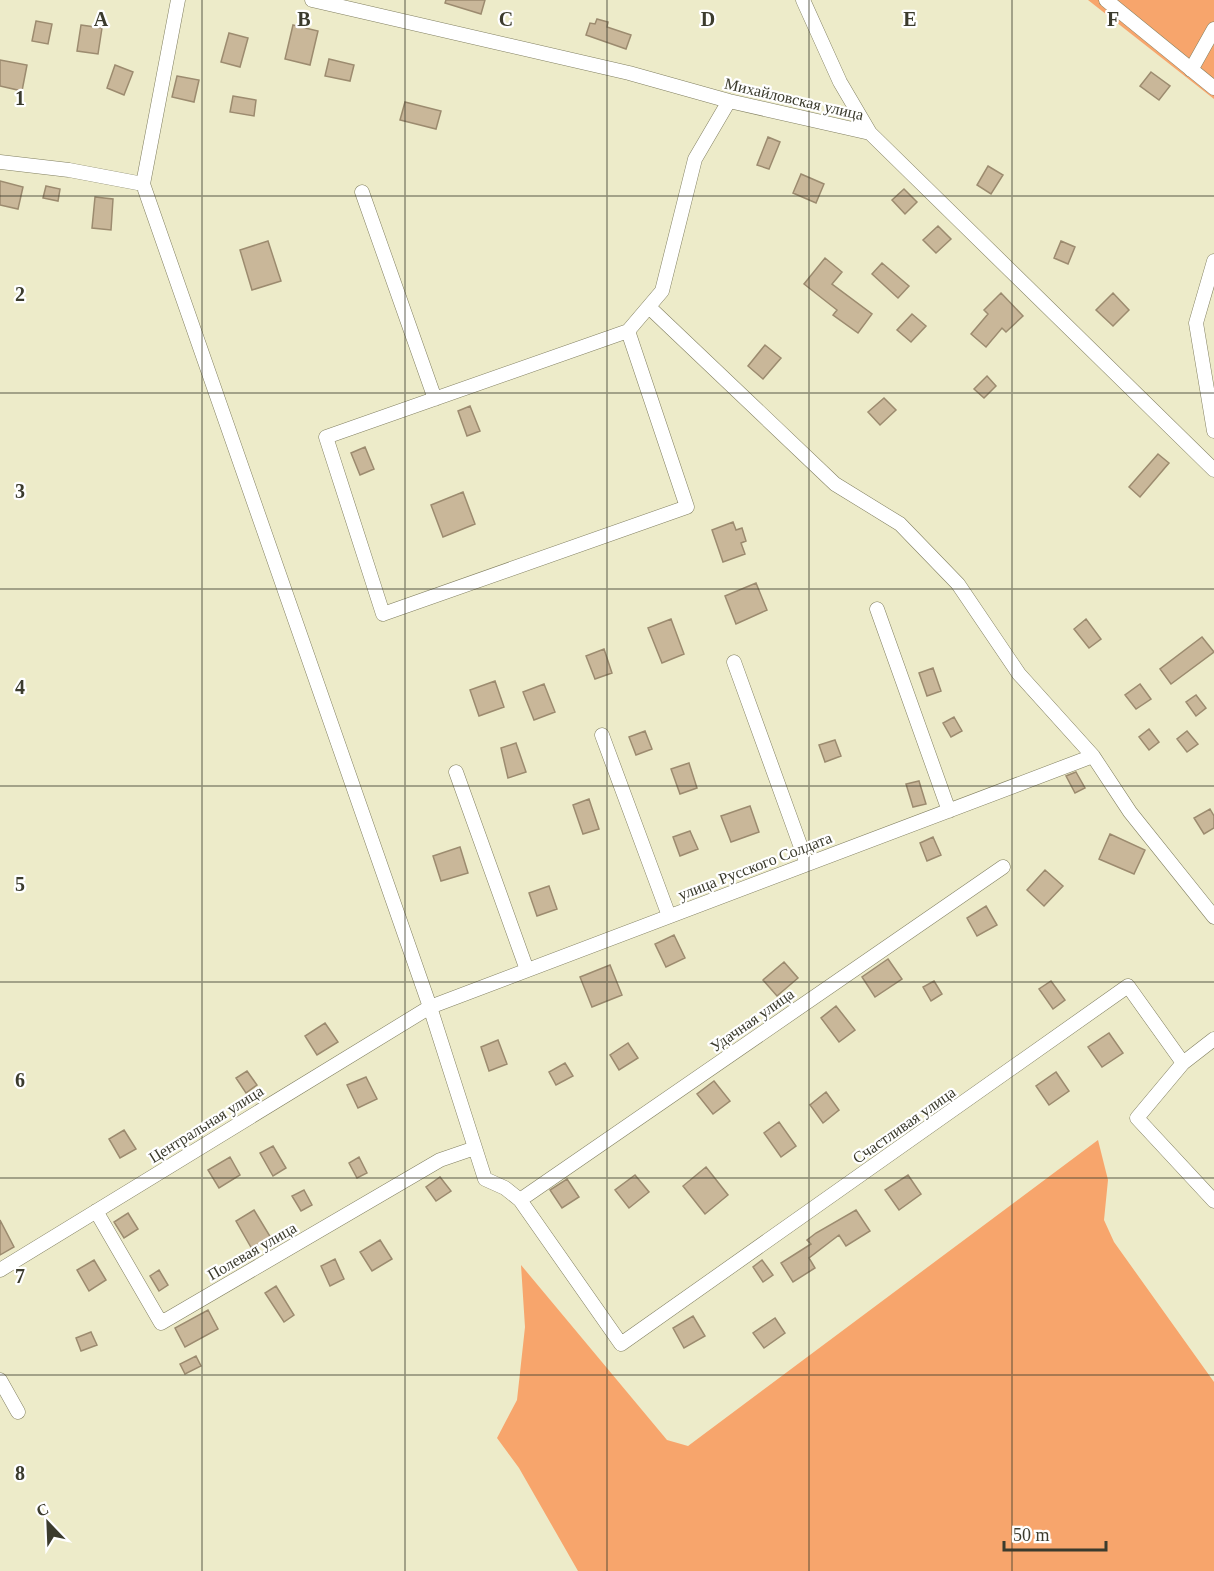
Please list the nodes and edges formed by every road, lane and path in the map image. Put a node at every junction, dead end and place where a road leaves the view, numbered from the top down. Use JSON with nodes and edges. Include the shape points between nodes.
{"nodes":[{"id":1,"x":178,"y":0,"type":"edge"},
{"id":2,"x":312,"y":0,"type":"edge"},
{"id":3,"x":803,"y":0,"type":"edge"},
{"id":4,"x":1106,"y":0,"type":"edge"},
{"id":5,"x":1214,"y":29,"type":"edge"},
{"id":6,"x":1191,"y":69,"type":"junction"},
{"id":7,"x":1214,"y":88,"type":"edge"},
{"id":8,"x":729,"y":101,"type":"junction"},
{"id":9,"x":870,"y":133,"type":"junction"},
{"id":10,"x":0,"y":162,"type":"edge"},
{"id":11,"x":142,"y":184,"type":"junction"},
{"id":12,"x":362,"y":192,"type":"dead end"},
{"id":13,"x":1214,"y":261,"type":"edge"},
{"id":14,"x":649,"y":307,"type":"junction"},
{"id":15,"x":628,"y":331,"type":"junction"},
{"id":16,"x":435,"y":399,"type":"junction"},
{"id":17,"x":1214,"y":431,"type":"edge"},
{"id":18,"x":1214,"y":470,"type":"edge"},
{"id":19,"x":877,"y":609,"type":"dead end"},
{"id":20,"x":734,"y":662,"type":"dead end"},
{"id":21,"x":602,"y":735,"type":"dead end"},
{"id":22,"x":1093,"y":756,"type":"junction"},
{"id":23,"x":456,"y":772,"type":"dead end"},
{"id":24,"x":949,"y":811,"type":"junction"},
{"id":25,"x":807,"y":864,"type":"junction"},
{"id":26,"x":1003,"y":867,"type":"dead end"},
{"id":27,"x":669,"y":916,"type":"junction"},
{"id":28,"x":1214,"y":917,"type":"edge"},
{"id":29,"x":527,"y":970,"type":"junction"},
{"id":30,"x":430,"y":1007,"type":"junction"},
{"id":31,"x":1214,"y":1039,"type":"edge"},
{"id":32,"x":1183,"y":1063,"type":"junction"},
{"id":33,"x":476,"y":1148,"type":"junction"},
{"id":34,"x":520,"y":1200,"type":"junction"},
{"id":35,"x":1214,"y":1201,"type":"edge"},
{"id":36,"x":96,"y":1211,"type":"junction"},
{"id":37,"x":0,"y":1270,"type":"edge"},
{"id":38,"x":0,"y":1380,"type":"edge"},
{"id":39,"x":18,"y":1412,"type":"dead end"}],
"edges":[{"from":1,"to":11,"type":"street"},
{"from":2,"to":8,"type":"street","name":"Михайловская улица","via":[[629,73]]},
{"from":3,"to":9,"type":"street","via":[[840,82]]},
{"from":4,"to":6,"type":"street"},
{"from":5,"to":6,"type":"street"},
{"from":6,"to":7,"type":"street"},
{"from":8,"to":9,"type":"street","name":"Михайловская улица"},
{"from":8,"to":14,"type":"street","via":[[695,159],[662,291]]},
{"from":9,"to":18,"type":"street","name":"Михайловская улица"},
{"from":10,"to":11,"type":"street"},
{"from":11,"to":30,"type":"street"},
{"from":12,"to":16,"type":"street"},
{"from":13,"to":17,"type":"street","via":[[1196,322]]},
{"from":14,"to":15,"type":"street"},
{"from":14,"to":22,"type":"street","via":[[836,484],[900,524],[957,584],[1019,674]]},
{"from":15,"to":16,"type":"street"},
{"from":15,"to":16,"type":"street","via":[[687,507],[383,614],[326,437]]},
{"from":19,"to":24,"type":"street"},
{"from":20,"to":25,"type":"street"},
{"from":21,"to":27,"type":"street"},
{"from":22,"to":24,"type":"street","name":"улица Русского Солдата"},
{"from":22,"to":28,"type":"street","via":[[1130,812]]},
{"from":23,"to":29,"type":"street"},
{"from":24,"to":25,"type":"street","name":"улица Русского Солдата"},
{"from":25,"to":27,"type":"street","name":"улица Русского Солдата"},
{"from":26,"to":34,"type":"street","name":"Удачная улица"},
{"from":27,"to":29,"type":"street","name":"улица Русского Солдата"},
{"from":29,"to":30,"type":"street","name":"улица Русского Солдата"},
{"from":30,"to":33,"type":"street"},
{"from":30,"to":36,"type":"street","name":"Центральная улица"},
{"from":31,"to":32,"type":"street"},
{"from":32,"to":34,"type":"street","name":"Счастливая улица","via":[[1128,986],[621,1344]]},
{"from":32,"to":35,"type":"street","via":[[1137,1118]]},
{"from":33,"to":34,"type":"street","via":[[485,1179]]},
{"from":33,"to":36,"type":"street","name":"Полевая улица","via":[[440,1160],[161,1323]]},
{"from":36,"to":37,"type":"street","name":"Центральная улица"},
{"from":38,"to":39,"type":"street"}]}
